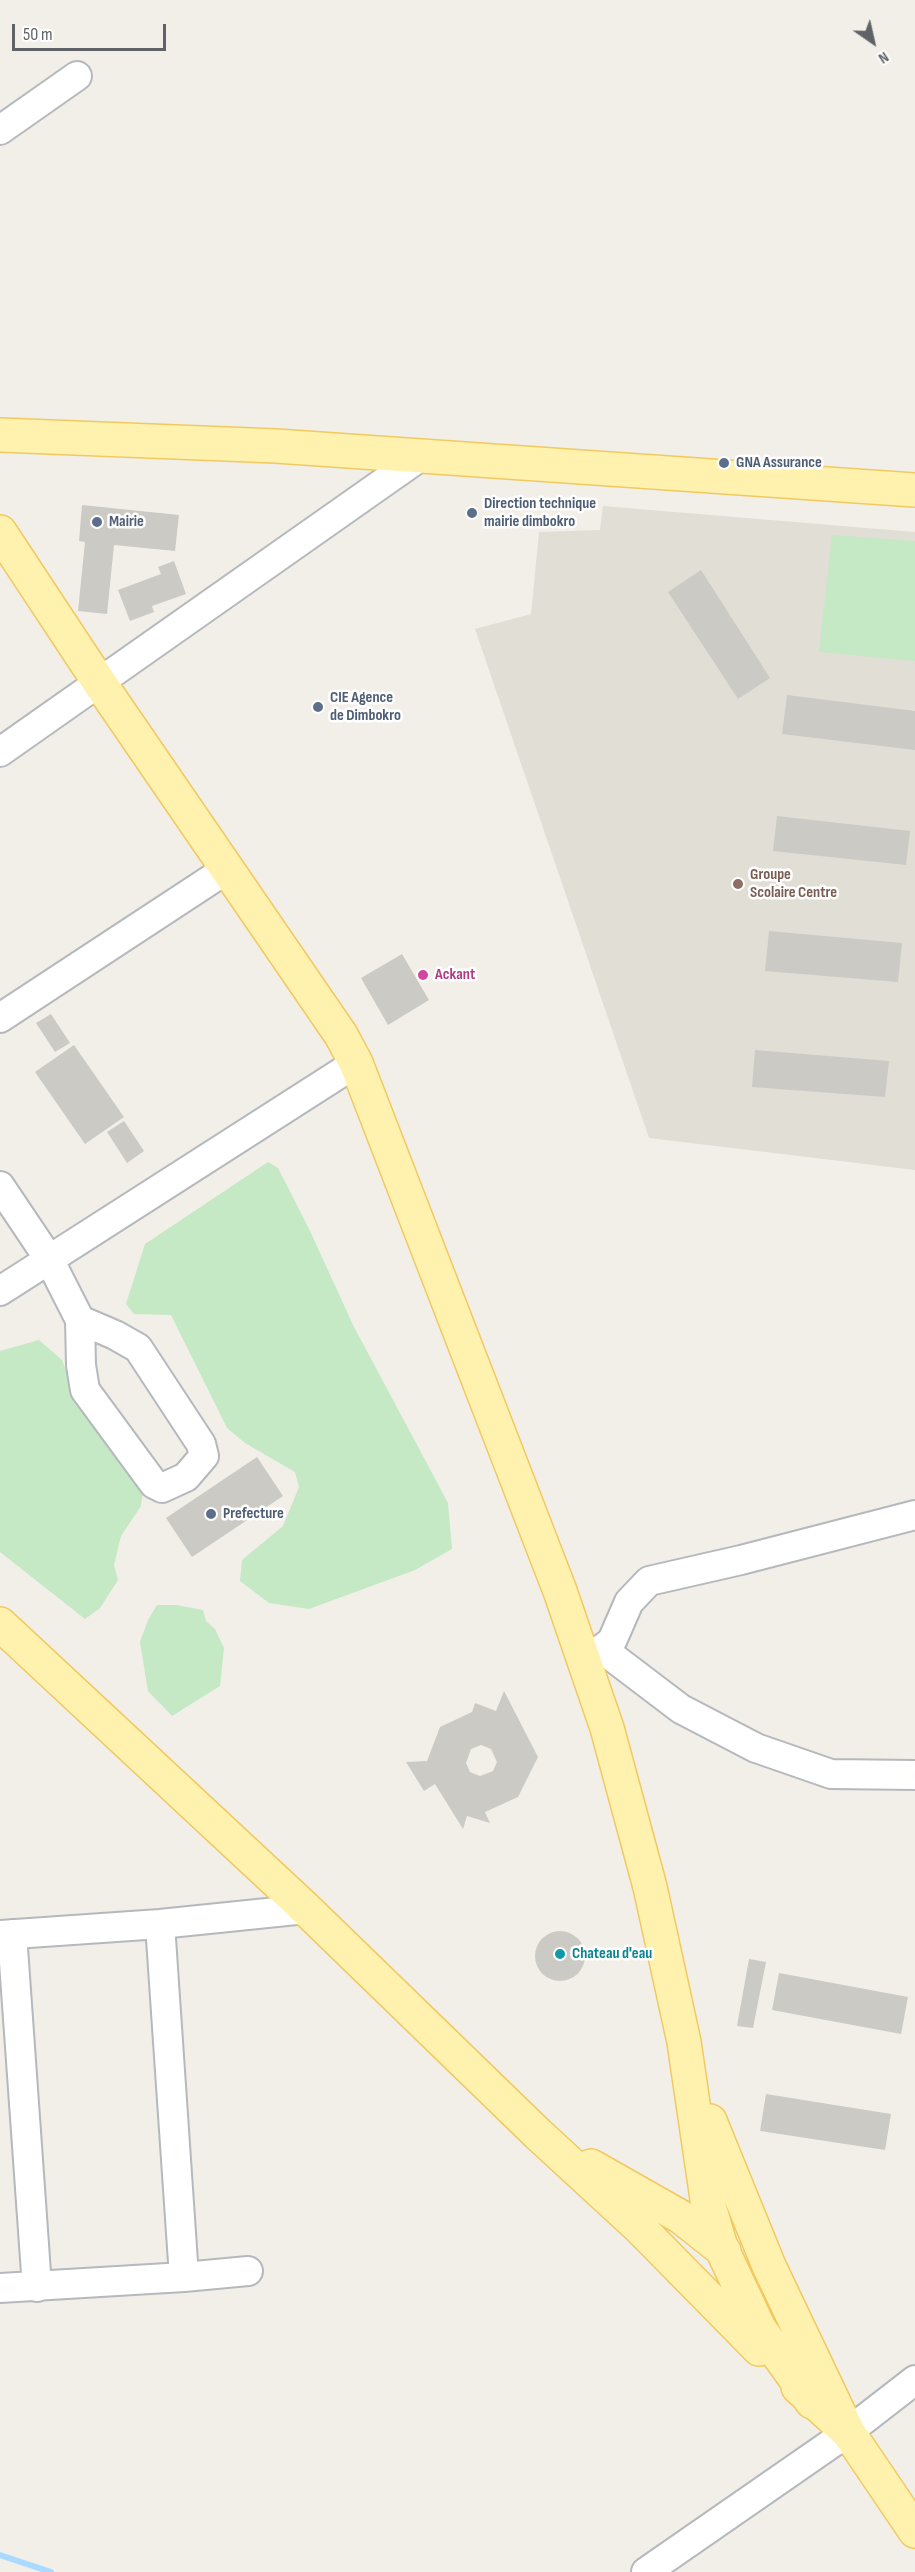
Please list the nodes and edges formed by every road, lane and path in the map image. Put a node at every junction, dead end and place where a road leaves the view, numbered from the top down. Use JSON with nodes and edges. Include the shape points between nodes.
{"nodes":[{"id":1,"x":77,"y":76,"type":"dead end"},
{"id":2,"x":0,"y":130,"type":"edge"},
{"id":3,"x":0,"y":435,"type":"edge"},
{"id":4,"x":421,"y":456,"type":"junction"},
{"id":5,"x":915,"y":490,"type":"edge"},
{"id":6,"x":0,"y":532,"type":"edge"},
{"id":7,"x":99,"y":682,"type":"junction"},
{"id":8,"x":0,"y":752,"type":"edge"},
{"id":9,"x":227,"y":869,"type":"junction"},
{"id":10,"x":0,"y":1018,"type":"edge"},
{"id":11,"x":356,"y":1063,"type":"junction"},
{"id":12,"x":0,"y":1186,"type":"edge"},
{"id":13,"x":49,"y":1259,"type":"junction"},
{"id":14,"x":0,"y":1291,"type":"edge"},
{"id":15,"x":80,"y":1320,"type":"junction"},
{"id":16,"x":915,"y":1515,"type":"edge"},
{"id":17,"x":0,"y":1624,"type":"edge"},
{"id":18,"x":593,"y":1652,"type":"junction"},
{"id":19,"x":915,"y":1775,"type":"edge"},
{"id":20,"x":306,"y":1909,"type":"junction"},
{"id":21,"x":160,"y":1924,"type":"junction"},
{"id":22,"x":6,"y":1934,"type":"edge"},
{"id":23,"x":684,"y":2042,"type":"junction"},
{"id":24,"x":538,"y":2134,"type":"junction"},
{"id":25,"x":721,"y":2247,"type":"junction"},
{"id":26,"x":248,"y":2271,"type":"dead end"},
{"id":27,"x":184,"y":2277,"type":"junction"},
{"id":28,"x":37,"y":2287,"type":"junction"},
{"id":29,"x":0,"y":2288,"type":"edge"},
{"id":30,"x":915,"y":2380,"type":"edge"},
{"id":31,"x":820,"y":2396,"type":"junction"},
{"id":32,"x":848,"y":2432,"type":"junction"},
{"id":33,"x":915,"y":2531,"type":"edge"},
{"id":34,"x":646,"y":2572,"type":"edge"}],
"edges":[{"from":1,"to":2,"type":"street"},
{"from":3,"to":4,"type":"main road"},
{"from":4,"to":5,"type":"main road"},
{"from":4,"to":7,"type":"street"},
{"from":6,"to":7,"type":"main road"},
{"from":7,"to":8,"type":"street"},
{"from":7,"to":9,"type":"main road"},
{"from":9,"to":10,"type":"street"},
{"from":9,"to":11,"type":"main road","via":[[341,1035]]},
{"from":11,"to":13,"type":"street"},
{"from":11,"to":18,"type":"main road"},
{"from":12,"to":13,"type":"street"},
{"from":13,"to":14,"type":"street"},
{"from":13,"to":15,"type":"street"},
{"from":15,"to":15,"type":"street","via":[[85,1390],[154,1484],[162,1488],[186,1477],[204,1456],[201,1444],[138,1348]]},
{"from":16,"to":18,"type":"street","via":[[649,1581],[629,1602],[612,1641]]},
{"from":17,"to":20,"type":"main road"},
{"from":18,"to":19,"type":"street","via":[[681,1709],[762,1751],[831,1774]]},
{"from":18,"to":23,"type":"main road","via":[[607,1728],[650,1887]]},
{"from":20,"to":21,"type":"street"},
{"from":20,"to":24,"type":"main road"},
{"from":21,"to":22,"type":"street"},
{"from":21,"to":27,"type":"street"},
{"from":22,"to":28,"type":"street"},
{"from":23,"to":25,"type":"main road","via":[[707,2199]]},
{"from":23,"to":31,"type":"main road","via":[[718,2145]]},
{"from":24,"to":25,"type":"main road","via":[[681,2217]]},
{"from":24,"to":31,"type":"main road"},
{"from":25,"to":31,"type":"main road","via":[[759,2328]]},
{"from":26,"to":27,"type":"street"},
{"from":27,"to":28,"type":"street"},
{"from":28,"to":29,"type":"street"},
{"from":30,"to":32,"type":"street"},
{"from":31,"to":32,"type":"main road"},
{"from":32,"to":33,"type":"main road"},
{"from":32,"to":34,"type":"street"}]}
